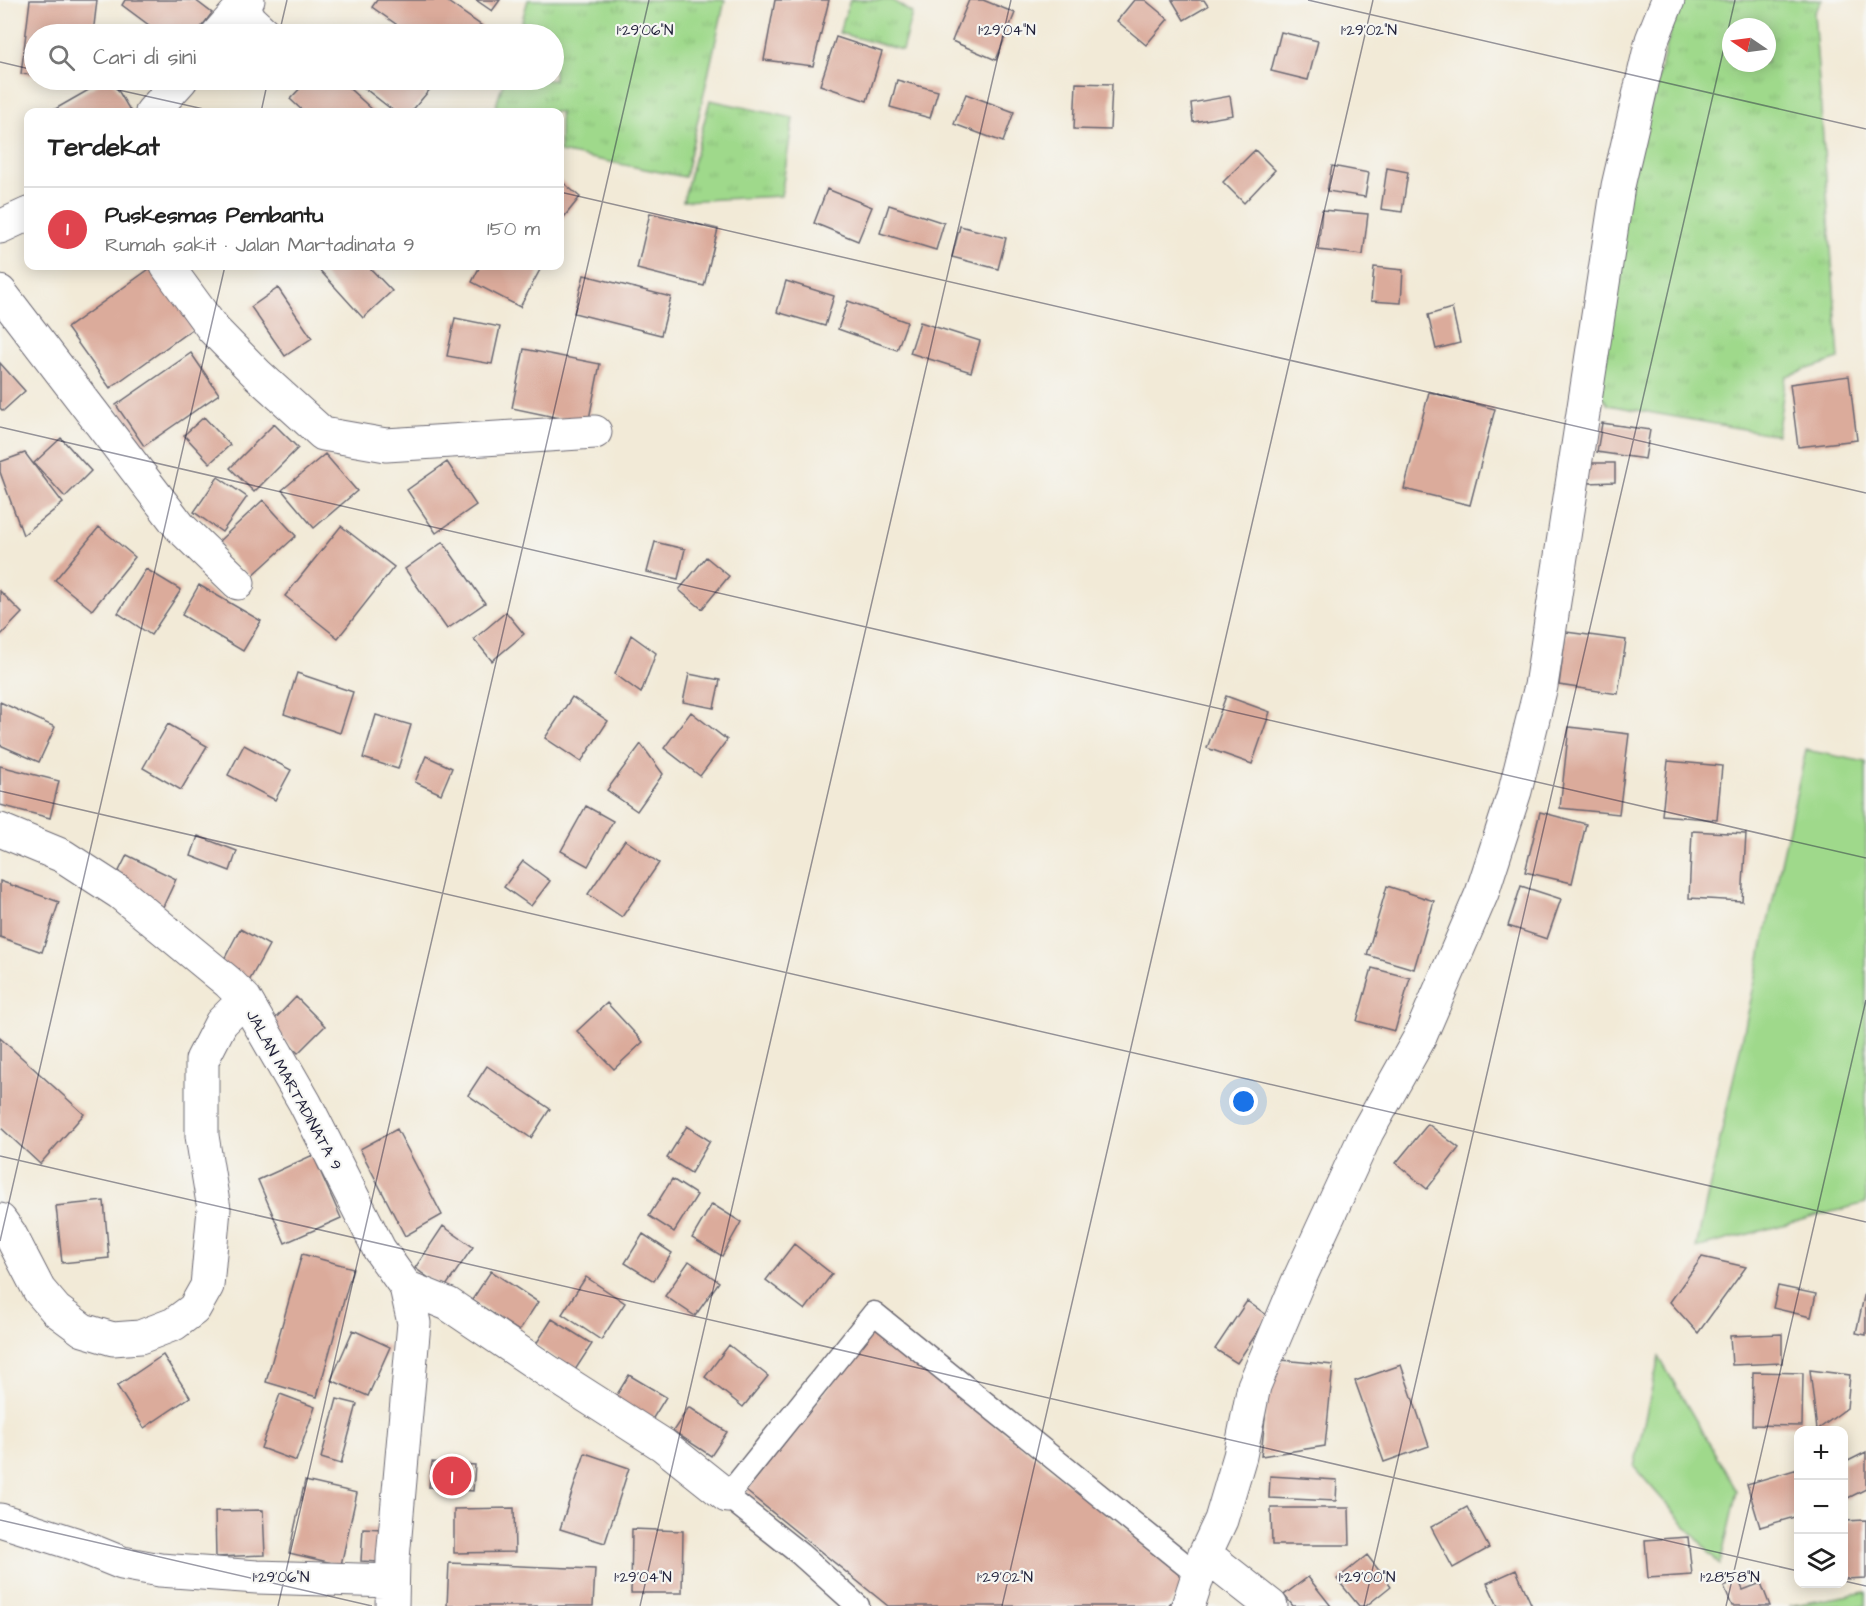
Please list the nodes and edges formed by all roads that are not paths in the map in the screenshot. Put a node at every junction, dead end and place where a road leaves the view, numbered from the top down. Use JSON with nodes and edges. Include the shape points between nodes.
{"nodes":[{"id":1,"x":1668,"y":0,"type":"edge"},
{"id":2,"x":235,"y":15,"type":"edge"},
{"id":3,"x":249,"y":24,"type":"edge"},
{"id":4,"x":172,"y":90,"type":"edge"},
{"id":5,"x":156,"y":108,"type":"edge"},
{"id":6,"x":24,"y":216,"type":"edge"},
{"id":7,"x":0,"y":227,"type":"edge"},
{"id":8,"x":170,"y":270,"type":"edge"},
{"id":9,"x":0,"y":292,"type":"edge"},
{"id":10,"x":595,"y":432,"type":"dead end"},
{"id":11,"x":238,"y":583,"type":"dead end"},
{"id":12,"x":0,"y":830,"type":"edge"},
{"id":13,"x":244,"y":999,"type":"junction"},
{"id":14,"x":0,"y":1220,"type":"edge"},
{"id":15,"x":406,"y":1287,"type":"junction"},
{"id":16,"x":727,"y":1496,"type":"junction"},
{"id":17,"x":0,"y":1520,"type":"edge"},
{"id":18,"x":1200,"y":1568,"type":"junction"},
{"id":19,"x":392,"y":1594,"type":"edge"},
{"id":20,"x":858,"y":1606,"type":"edge"},
{"id":21,"x":1170,"y":1606,"type":"edge"},
{"id":22,"x":1188,"y":1606,"type":"edge"},
{"id":23,"x":1271,"y":1606,"type":"edge"}],
"edges":[{"from":1,"to":18,"type":"street","via":[[1652,40],[1618,186],[1541,686],[1515,791],[1482,893],[1419,1039],[1367,1132],[1254,1386],[1240,1456],[1221,1520]]},
{"from":2,"to":3,"type":"street"},
{"from":4,"to":5,"type":"street"},
{"from":6,"to":7,"type":"street"},
{"from":8,"to":10,"type":"street","via":[[213,329],[323,434],[386,446]]},
{"from":9,"to":11,"type":"street","via":[[180,527]]},
{"from":12,"to":13,"type":"street","via":[[63,856],[120,893]]},
{"from":13,"to":14,"type":"street","name":"JALAN MARTADINATA 9","via":[[221,1023],[202,1060],[202,1136],[214,1209],[207,1286],[194,1309],[174,1324],[140,1337],[113,1339],[83,1330],[56,1310],[39,1290]]},
{"from":13,"to":15,"type":"street","name":"JALAN MARTADINATA 9","via":[[305,1103],[379,1248]]},
{"from":15,"to":16,"type":"street","via":[[448,1304],[663,1445]]},
{"from":15,"to":19,"type":"street","name":"JALAN MARTADINATA 9","via":[[414,1323]]},
{"from":16,"to":18,"type":"lane","via":[[874,1313]]},
{"from":16,"to":20,"type":"lane"},
{"from":17,"to":19,"type":"street","via":[[122,1563]]},
{"from":18,"to":21,"type":"lane"},
{"from":18,"to":22,"type":"street"},
{"from":18,"to":23,"type":"street"}]}
